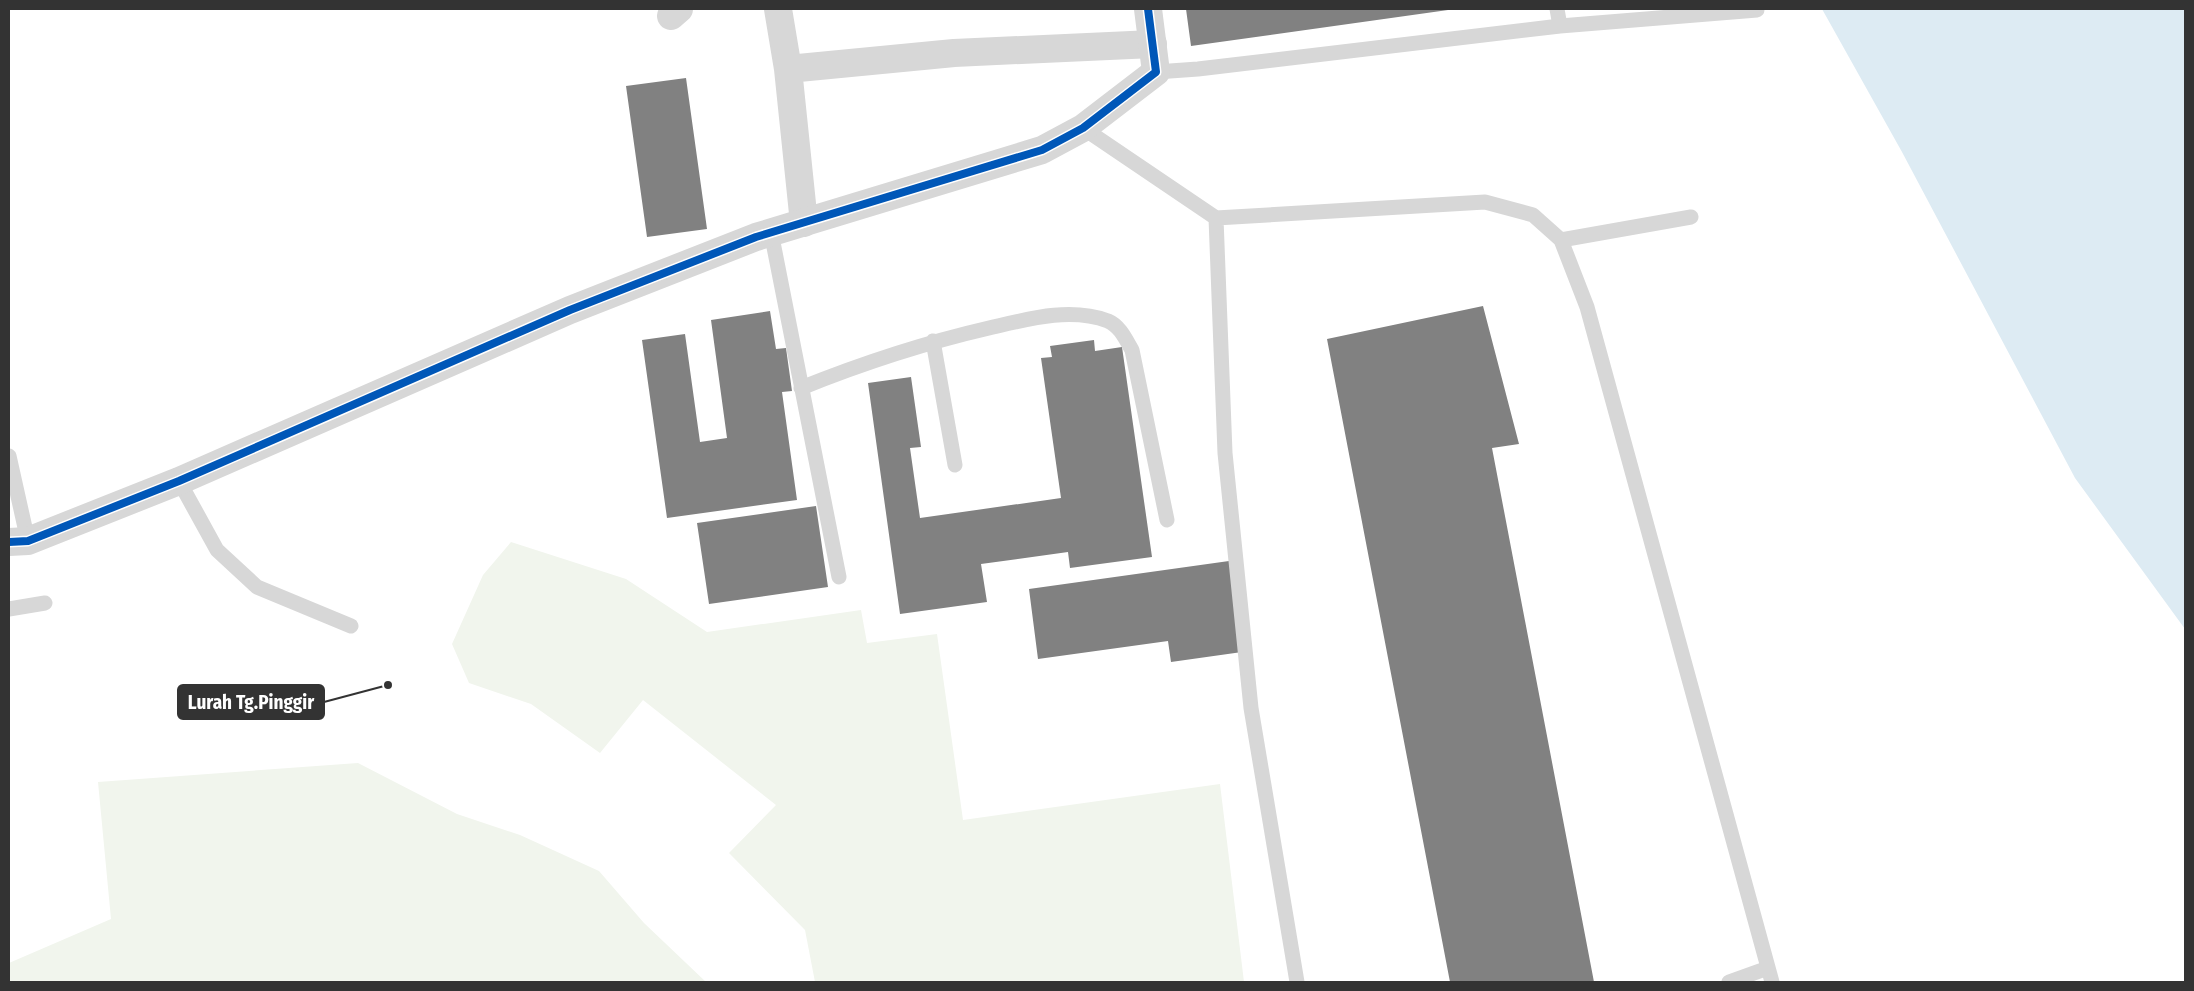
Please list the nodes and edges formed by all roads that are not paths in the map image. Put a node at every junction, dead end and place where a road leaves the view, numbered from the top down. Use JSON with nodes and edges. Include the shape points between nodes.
{"nodes":[{"id":1,"x":778,"y":9,"type":"edge"},
{"id":2,"x":1148,"y":9,"type":"edge"},
{"id":3,"x":1556,"y":9,"type":"edge"},
{"id":4,"x":1757,"y":10,"type":"dead end"},
{"id":5,"x":1560,"y":26,"type":"junction"},
{"id":6,"x":1153,"y":44,"type":"junction"},
{"id":7,"x":788,"y":69,"type":"junction"},
{"id":8,"x":1156,"y":72,"type":"junction"},
{"id":9,"x":1083,"y":128,"type":"junction"},
{"id":10,"x":1691,"y":216,"type":"dead end"},
{"id":11,"x":1216,"y":218,"type":"junction"},
{"id":12,"x":804,"y":223,"type":"junction"},
{"id":13,"x":771,"y":232,"type":"junction"},
{"id":14,"x":1561,"y":240,"type":"junction"},
{"id":15,"x":934,"y":341,"type":"junction"},
{"id":16,"x":801,"y":388,"type":"junction"},
{"id":17,"x":9,"y":456,"type":"edge"},
{"id":18,"x":955,"y":465,"type":"dead end"},
{"id":19,"x":179,"y":481,"type":"junction"},
{"id":20,"x":1167,"y":520,"type":"dead end"},
{"id":21,"x":18,"y":542,"type":"edge"},
{"id":22,"x":839,"y":577,"type":"dead end"},
{"id":23,"x":45,"y":603,"type":"dead end"},
{"id":24,"x":9,"y":609,"type":"edge"},
{"id":25,"x":351,"y":626,"type":"dead end"},
{"id":26,"x":1770,"y":975,"type":"edge"},
{"id":27,"x":1297,"y":982,"type":"edge"},
{"id":28,"x":1729,"y":982,"type":"edge"}],
"edges":[{"from":1,"to":7,"type":"street"},
{"from":2,"to":6,"type":"street"},
{"from":3,"to":5,"type":"lane"},
{"from":4,"to":5,"type":"lane"},
{"from":5,"to":8,"type":"lane"},
{"from":6,"to":7,"type":"street","via":[[954,54]]},
{"from":6,"to":8,"type":"street"},
{"from":7,"to":12,"type":"street"},
{"from":8,"to":9,"type":"street"},
{"from":9,"to":11,"type":"lane"},
{"from":9,"to":12,"type":"street","via":[[1042,150]]},
{"from":10,"to":14,"type":"lane"},
{"from":11,"to":14,"type":"lane","via":[[1485,202],[1533,215]]},
{"from":11,"to":27,"type":"lane","via":[[1225,453],[1251,708]]},
{"from":12,"to":13,"type":"street"},
{"from":13,"to":16,"type":"lane"},
{"from":13,"to":19,"type":"street","via":[[570,310]]},
{"from":14,"to":26,"type":"lane","via":[[1587,307]]},
{"from":15,"to":16,"type":"lane","via":[[862,363]]},
{"from":15,"to":18,"type":"lane"},
{"from":15,"to":20,"type":"lane","via":[[1036,317],[1078,314],[1110,322],[1122,332],[1132,350]]},
{"from":16,"to":22,"type":"lane"},
{"from":17,"to":21,"type":"lane"},
{"from":19,"to":21,"type":"street"},
{"from":19,"to":25,"type":"lane","via":[[217,550],[257,587]]},
{"from":23,"to":24,"type":"lane"},
{"from":26,"to":28,"type":"lane"}]}
